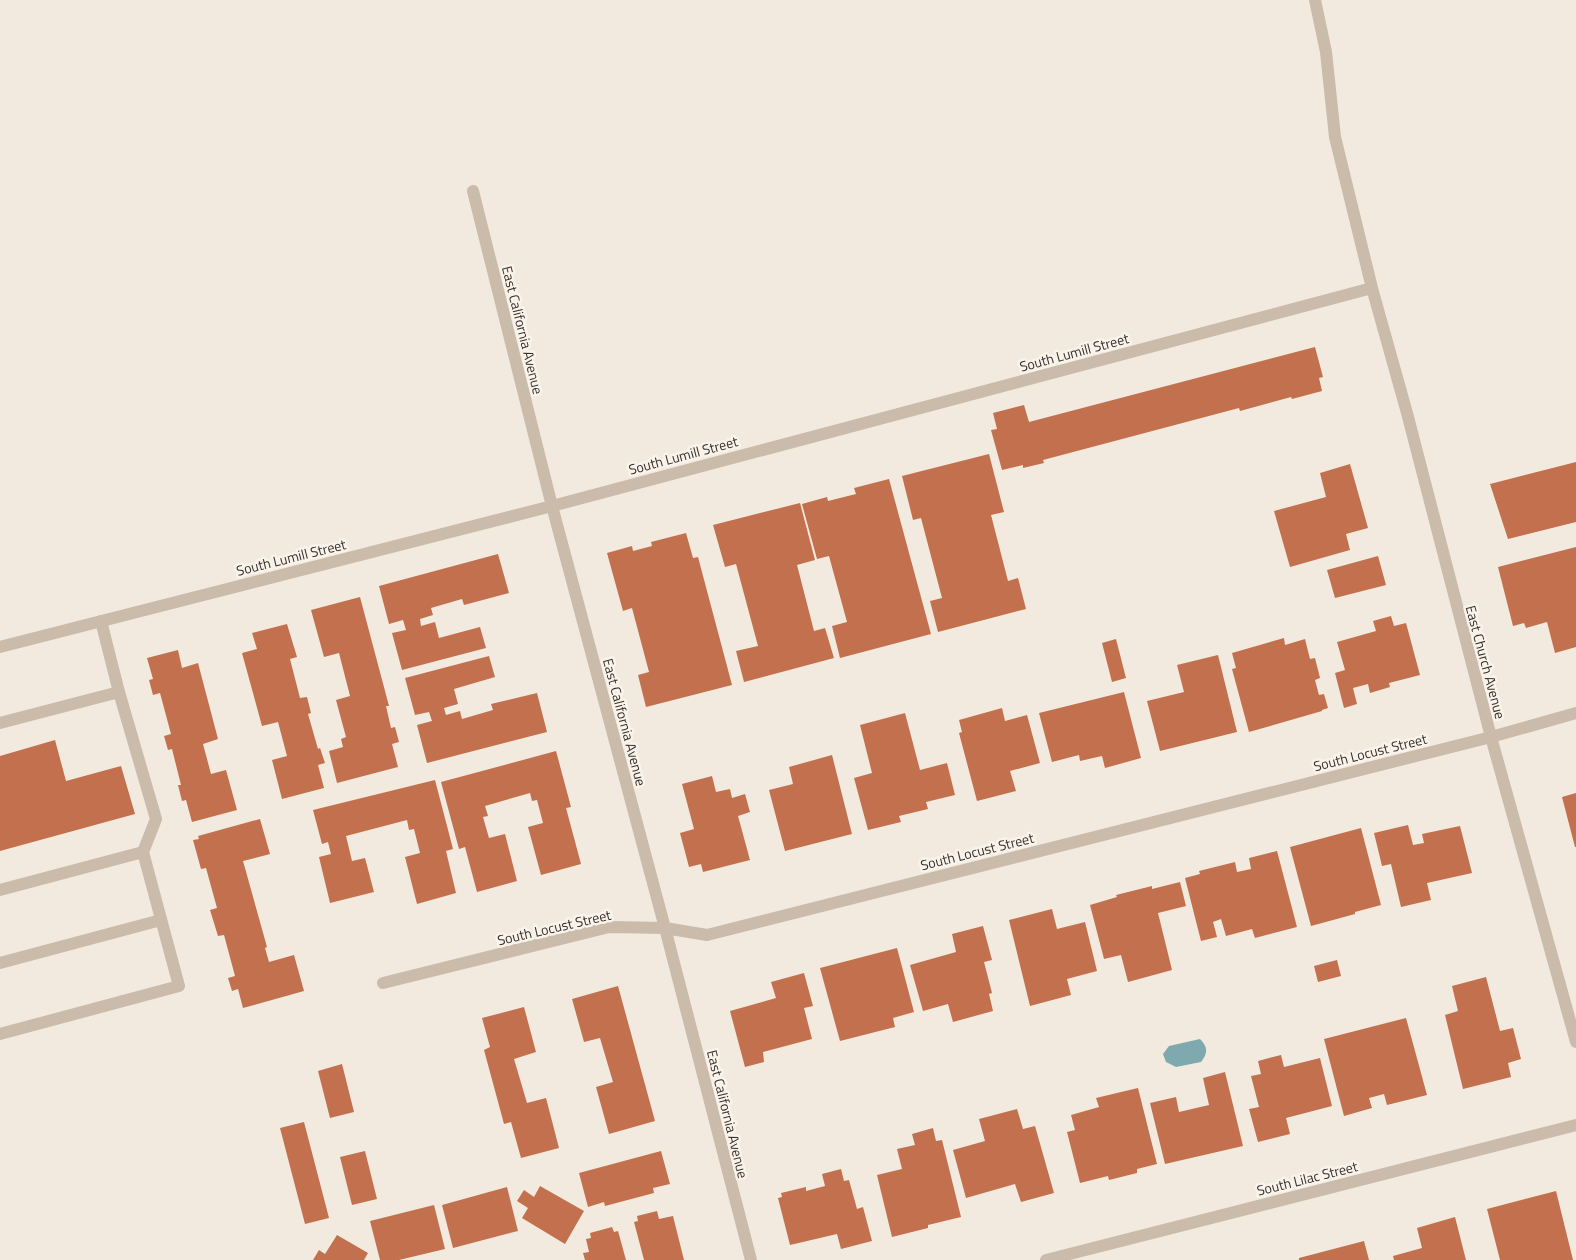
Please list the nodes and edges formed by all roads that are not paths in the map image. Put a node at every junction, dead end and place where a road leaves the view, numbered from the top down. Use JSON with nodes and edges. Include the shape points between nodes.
{"nodes":[{"id":1,"x":1316,"y":0,"type":"edge"},
{"id":2,"x":473,"y":191,"type":"dead end"},
{"id":3,"x":1372,"y":288,"type":"junction"},
{"id":4,"x":552,"y":506,"type":"junction"},
{"id":5,"x":101,"y":621,"type":"junction"},
{"id":6,"x":0,"y":647,"type":"edge"},
{"id":7,"x":119,"y":692,"type":"junction"},
{"id":8,"x":1576,"y":713,"type":"edge"},
{"id":9,"x":0,"y":723,"type":"edge"},
{"id":10,"x":1490,"y":737,"type":"junction"},
{"id":11,"x":143,"y":852,"type":"junction"},
{"id":12,"x":0,"y":890,"type":"edge"},
{"id":13,"x":161,"y":920,"type":"junction"},
{"id":14,"x":665,"y":928,"type":"junction"},
{"id":15,"x":0,"y":962,"type":"edge"},
{"id":16,"x":383,"y":983,"type":"dead end"},
{"id":17,"x":1,"y":1030,"type":"edge"},
{"id":18,"x":1576,"y":1042,"type":"edge"},
{"id":19,"x":1576,"y":1125,"type":"edge"},
{"id":20,"x":750,"y":1260,"type":"edge"},
{"id":21,"x":1046,"y":1260,"type":"edge"}],
"edges":[{"from":1,"to":3,"type":"street","name":"East Church Avenue","via":[[1326,52],[1335,136]]},
{"from":2,"to":4,"type":"street","name":"East California Avenue"},
{"from":3,"to":4,"type":"street","name":"South Lumill Street"},
{"from":3,"to":10,"type":"street","name":"East Church Avenue"},
{"from":4,"to":5,"type":"street","name":"South Lumill Street"},
{"from":4,"to":14,"type":"street","name":"East California Avenue"},
{"from":5,"to":6,"type":"street","name":"South Lumill Street"},
{"from":5,"to":7,"type":"street"},
{"from":7,"to":9,"type":"street"},
{"from":7,"to":11,"type":"street","via":[[156,819]]},
{"from":8,"to":10,"type":"street","name":"South Locust Street"},
{"from":10,"to":14,"type":"street","name":"South Locust Street","via":[[708,935]]},
{"from":10,"to":18,"type":"street","name":"East Church Avenue"},
{"from":11,"to":12,"type":"street"},
{"from":11,"to":13,"type":"street"},
{"from":13,"to":15,"type":"street"},
{"from":13,"to":17,"type":"street","via":[[179,986]]},
{"from":14,"to":16,"type":"street","name":"South Locust Street","via":[[610,927]]},
{"from":14,"to":20,"type":"street","name":"East California Avenue"},
{"from":19,"to":21,"type":"street","name":"South Lilac Street"}]}
